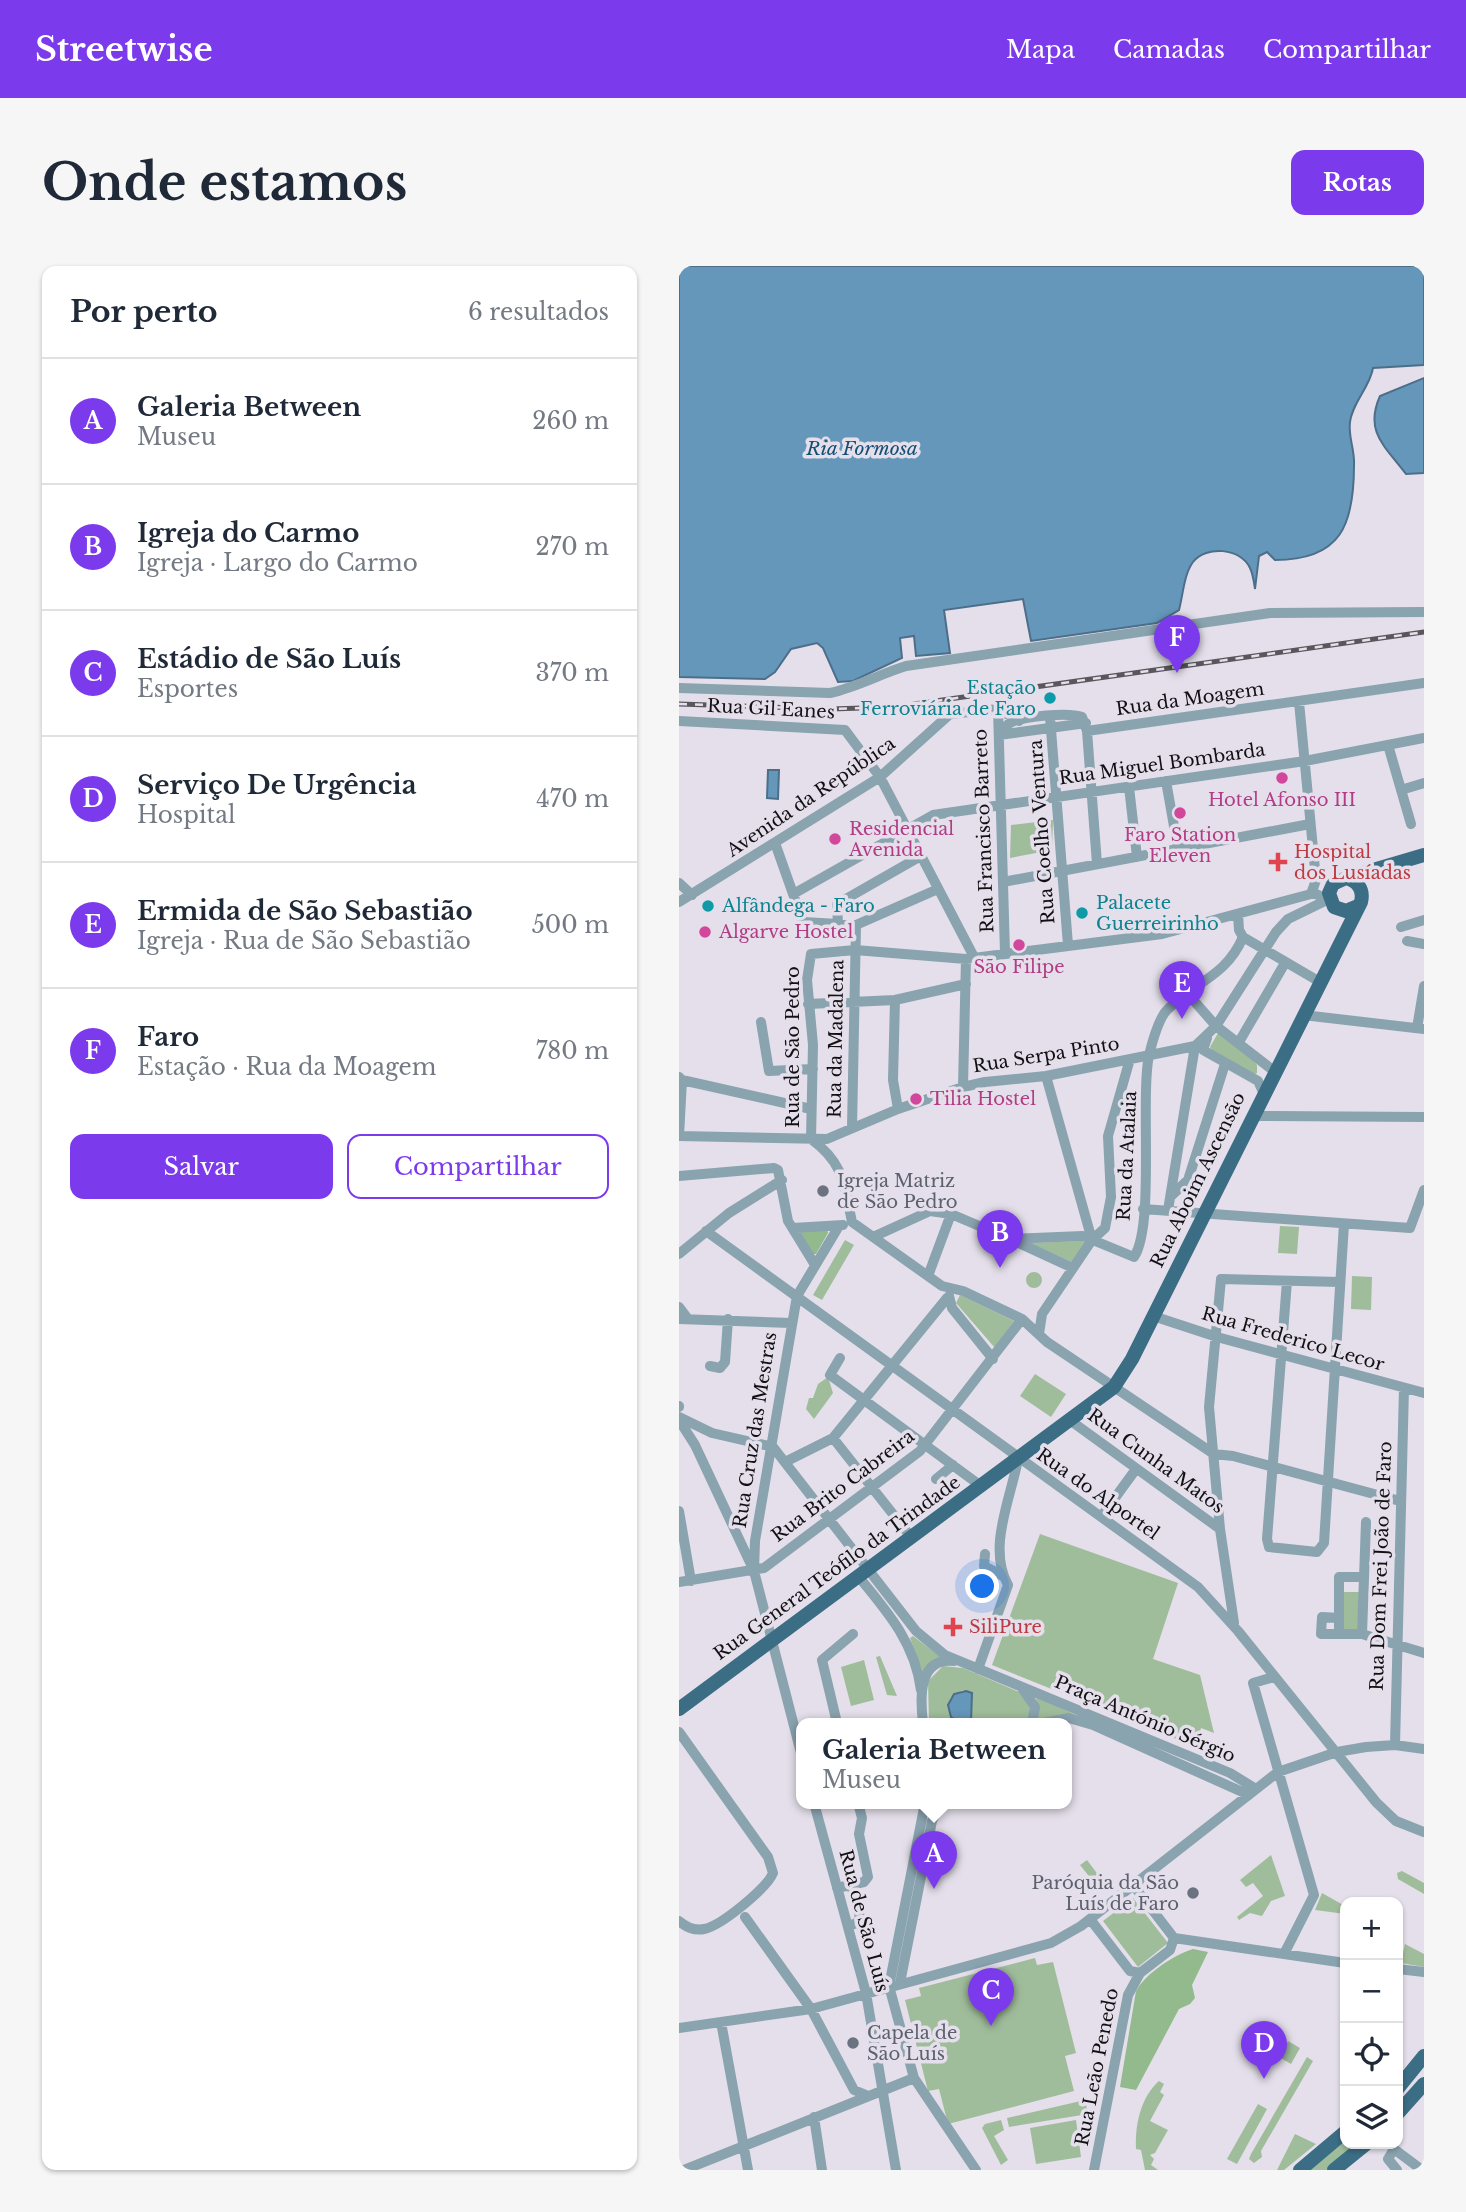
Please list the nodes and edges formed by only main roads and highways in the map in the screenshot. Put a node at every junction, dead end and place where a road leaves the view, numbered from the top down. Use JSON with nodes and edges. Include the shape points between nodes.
{"nodes":[{"id":1,"x":1424,"y":855,"type":"edge"},
{"id":2,"x":1424,"y":862,"type":"edge"},
{"id":3,"x":1344,"y":879,"type":"junction"},
{"id":4,"x":1331,"y":903,"type":"junction"},
{"id":5,"x":1359,"y":904,"type":"junction"},
{"id":6,"x":1341,"y":941,"type":"junction"},
{"id":7,"x":1018,"y":1459,"type":"joint"},
{"id":8,"x":679,"y":1709,"type":"edge"},
{"id":9,"x":1424,"y":2045,"type":"edge"},
{"id":10,"x":1424,"y":2056,"type":"edge"},
{"id":11,"x":1403,"y":2069,"type":"edge"},
{"id":12,"x":1424,"y":2084,"type":"edge"},
{"id":13,"x":1400,"y":2086,"type":"edge"},
{"id":14,"x":1404,"y":2103,"type":"edge"},
{"id":15,"x":1340,"y":2136,"type":"edge"},
{"id":16,"x":1360,"y":2149,"type":"edge"},
{"id":17,"x":1300,"y":2170,"type":"edge"},
{"id":18,"x":1334,"y":2170,"type":"edge"}],
"edges":[{"from":1,"to":3,"type":"main road"},
{"from":2,"to":5,"type":"main road","name":"Rua Aboim Ascensão","via":[[1373,878]]},
{"from":3,"to":4,"type":"main road","via":[[1331,888]]},
{"from":3,"to":5,"type":"main road","via":[[1360,886]]},
{"from":4,"to":5,"type":"main road","via":[[1346,911]]},
{"from":4,"to":6,"type":"main road","via":[[1341,922]]},
{"from":5,"to":6,"type":"main road","name":"Rua Aboim Ascensão"},
{"from":6,"to":7,"type":"main road","name":"Rua Aboim Ascensão","via":[[1259,1086],[1252,1116],[1114,1387]]},
{"from":7,"to":8,"type":"main road","name":"Rua General Teófilo da Trindade"},
{"from":9,"to":11,"type":"main road"},
{"from":10,"to":13,"type":"main road"},
{"from":12,"to":14,"type":"main road"},
{"from":15,"to":17,"type":"main road"},
{"from":16,"to":18,"type":"main road"}]}
